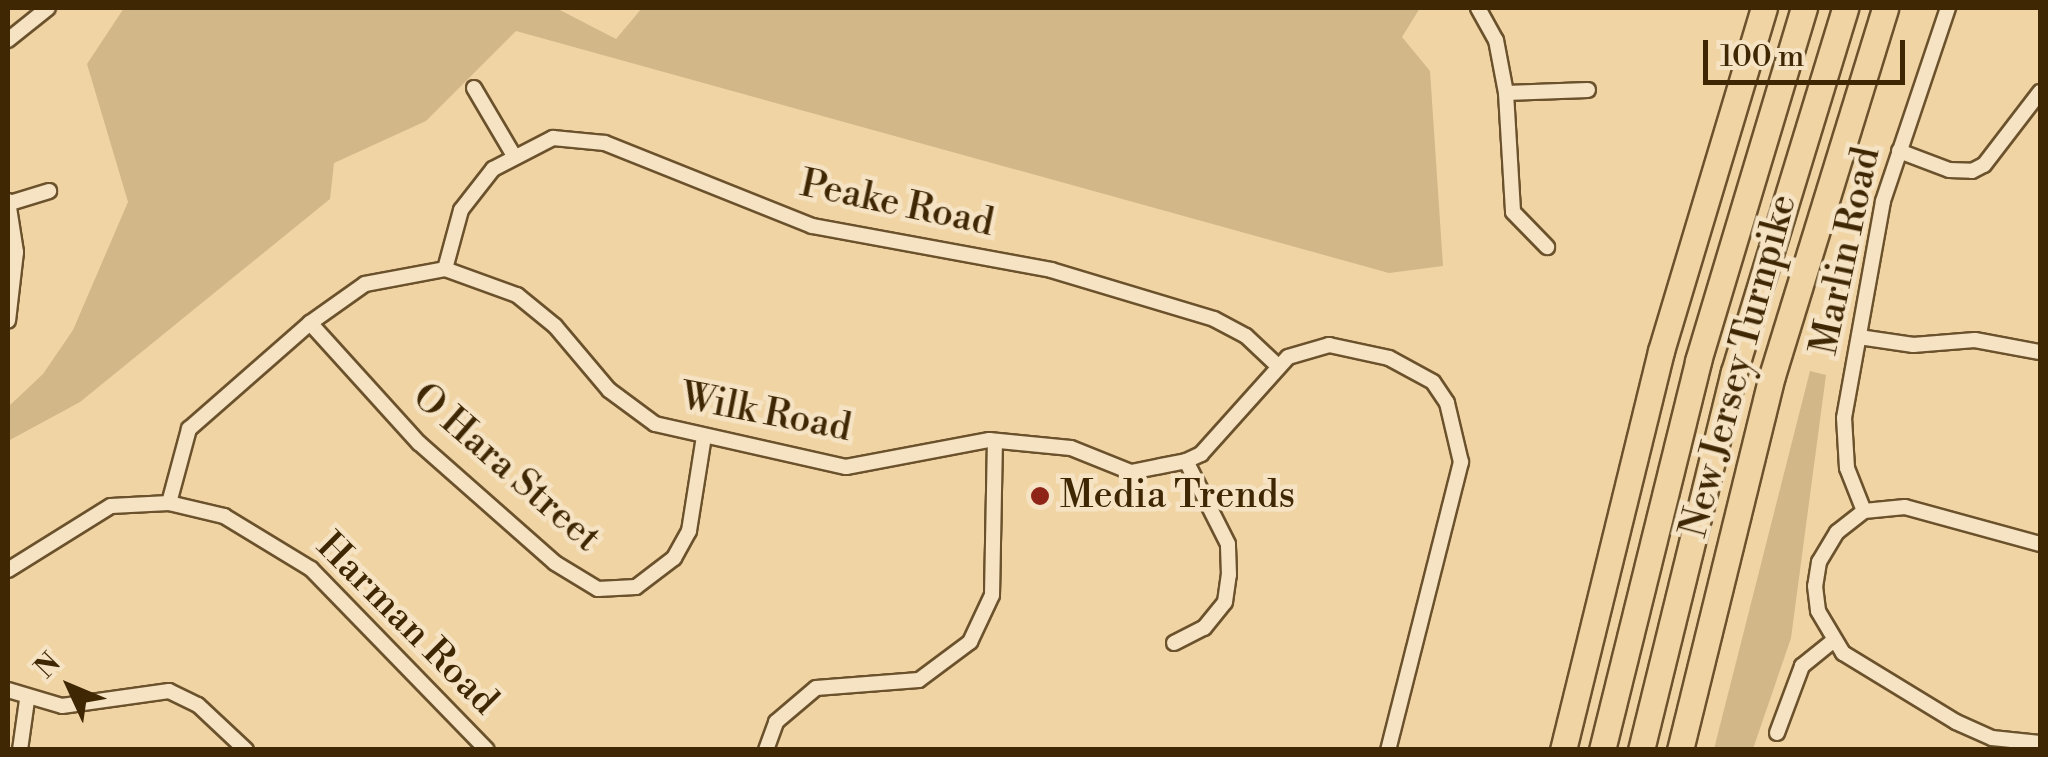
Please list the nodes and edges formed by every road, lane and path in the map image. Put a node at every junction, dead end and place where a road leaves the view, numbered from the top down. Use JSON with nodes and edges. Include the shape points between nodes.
{"nodes":[{"id":1,"x":45,"y":8,"type":"edge"},
{"id":2,"x":1478,"y":8,"type":"edge"},
{"id":3,"x":1764,"y":8,"type":"edge"},
{"id":4,"x":1804,"y":8,"type":"edge"},
{"id":5,"x":1845,"y":8,"type":"edge"},
{"id":6,"x":1885,"y":8,"type":"edge"},
{"id":7,"x":1948,"y":8,"type":"edge"},
{"id":8,"x":8,"y":40,"type":"edge"},
{"id":9,"x":474,"y":88,"type":"dead end"},
{"id":10,"x":1588,"y":90,"type":"dead end"},
{"id":11,"x":2040,"y":92,"type":"edge"},
{"id":12,"x":1506,"y":93,"type":"junction"},
{"id":13,"x":1899,"y":151,"type":"junction"},
{"id":14,"x":514,"y":156,"type":"junction"},
{"id":15,"x":50,"y":191,"type":"dead end"},
{"id":16,"x":8,"y":202,"type":"edge"},
{"id":17,"x":1547,"y":247,"type":"dead end"},
{"id":18,"x":445,"y":269,"type":"junction"},
{"id":19,"x":8,"y":320,"type":"edge"},
{"id":20,"x":310,"y":323,"type":"junction"},
{"id":21,"x":1859,"y":336,"type":"junction"},
{"id":22,"x":2040,"y":352,"type":"edge"},
{"id":23,"x":1279,"y":367,"type":"junction"},
{"id":24,"x":704,"y":436,"type":"junction"},
{"id":25,"x":996,"y":442,"type":"junction"},
{"id":26,"x":1186,"y":461,"type":"junction"},
{"id":27,"x":168,"y":503,"type":"junction"},
{"id":28,"x":1864,"y":511,"type":"junction"},
{"id":29,"x":2040,"y":544,"type":"edge"},
{"id":30,"x":8,"y":570,"type":"edge"},
{"id":31,"x":1832,"y":642,"type":"junction"},
{"id":32,"x":1174,"y":643,"type":"dead end"},
{"id":33,"x":8,"y":690,"type":"edge"},
{"id":34,"x":28,"y":700,"type":"junction"},
{"id":35,"x":1777,"y":733,"type":"dead end"},
{"id":36,"x":2040,"y":743,"type":"edge"},
{"id":37,"x":2015,"y":745,"type":"edge"},
{"id":38,"x":20,"y":750,"type":"edge"},
{"id":39,"x":246,"y":750,"type":"edge"},
{"id":40,"x":487,"y":750,"type":"edge"},
{"id":41,"x":766,"y":750,"type":"edge"},
{"id":42,"x":1388,"y":750,"type":"edge"},
{"id":43,"x":1563,"y":750,"type":"edge"},
{"id":44,"x":1602,"y":750,"type":"edge"},
{"id":45,"x":1641,"y":750,"type":"edge"},
{"id":46,"x":1680,"y":750,"type":"edge"}],
"edges":[{"from":1,"to":8,"type":"street"},
{"from":2,"to":12,"type":"street","via":[[1496,40]]},
{"from":3,"to":43,"type":"highway","name":"New Jersey Turnpike","via":[[1661,351]]},
{"from":4,"to":44,"type":"highway","name":"New Jersey Turnpike","via":[[1698,362]]},
{"from":5,"to":45,"type":"highway","name":"New Jersey Turnpike","via":[[1734,372]]},
{"from":6,"to":46,"type":"highway","name":"New Jersey Turnpike","via":[[1772,376]]},
{"from":7,"to":13,"type":"street","name":"Marlin Road"},
{"from":9,"to":14,"type":"street"},
{"from":10,"to":12,"type":"street"},
{"from":11,"to":13,"type":"street","via":[[1984,165],[1972,171],[1949,170]]},
{"from":12,"to":17,"type":"street","via":[[1513,212]]},
{"from":13,"to":21,"type":"street","name":"Marlin Road","via":[[1882,201]]},
{"from":14,"to":18,"type":"street","name":"Peake Road","via":[[472,190]]},
{"from":14,"to":23,"type":"street","name":"Peake Road","via":[[553,138],[605,143],[812,226],[1051,270],[1214,319],[1246,336]]},
{"from":15,"to":16,"type":"street"},
{"from":16,"to":19,"type":"street","via":[[16,252]]},
{"from":18,"to":20,"type":"street","via":[[365,284]]},
{"from":18,"to":24,"type":"street","name":"Wilk Road","via":[[517,295],[555,326],[610,390],[655,424]]},
{"from":20,"to":24,"type":"street","name":"O Hara Street","via":[[420,443],[555,563],[598,589],[636,587],[674,558],[689,531]]},
{"from":20,"to":27,"type":"street","via":[[189,429]]},
{"from":21,"to":22,"type":"street","via":[[1913,345],[1976,340]]},
{"from":21,"to":28,"type":"street","name":"Marlin Road","via":[[1843,444]]},
{"from":23,"to":26,"type":"street","name":"Wilk Road","via":[[1201,454]]},
{"from":23,"to":42,"type":"street","name":"Wilk Road","via":[[1321,346],[1388,358],[1433,382],[1447,403],[1461,462]]},
{"from":24,"to":25,"type":"street","name":"Wilk Road","via":[[846,467]]},
{"from":25,"to":26,"type":"street","name":"Wilk Road","via":[[1071,448],[1131,472]]},
{"from":25,"to":41,"type":"street","via":[[992,595],[970,642],[918,680],[816,688],[776,722]]},
{"from":26,"to":32,"type":"street","via":[[1228,544],[1230,575],[1225,602],[1204,628]]},
{"from":27,"to":30,"type":"street","name":"Harman Road","via":[[131,502],[91,513]]},
{"from":27,"to":40,"type":"street","name":"Harman Road","via":[[234,520],[311,570]]},
{"from":28,"to":29,"type":"street","via":[[1905,507]]},
{"from":28,"to":31,"type":"street","via":[[1837,532],[1819,562],[1818,611]]},
{"from":31,"to":35,"type":"street","via":[[1802,666]]},
{"from":31,"to":37,"type":"street","via":[[1956,722]]},
{"from":33,"to":34,"type":"street"},
{"from":34,"to":38,"type":"street"},
{"from":34,"to":39,"type":"street","via":[[62,706],[168,692],[198,705]]},
{"from":36,"to":37,"type":"street"}]}
